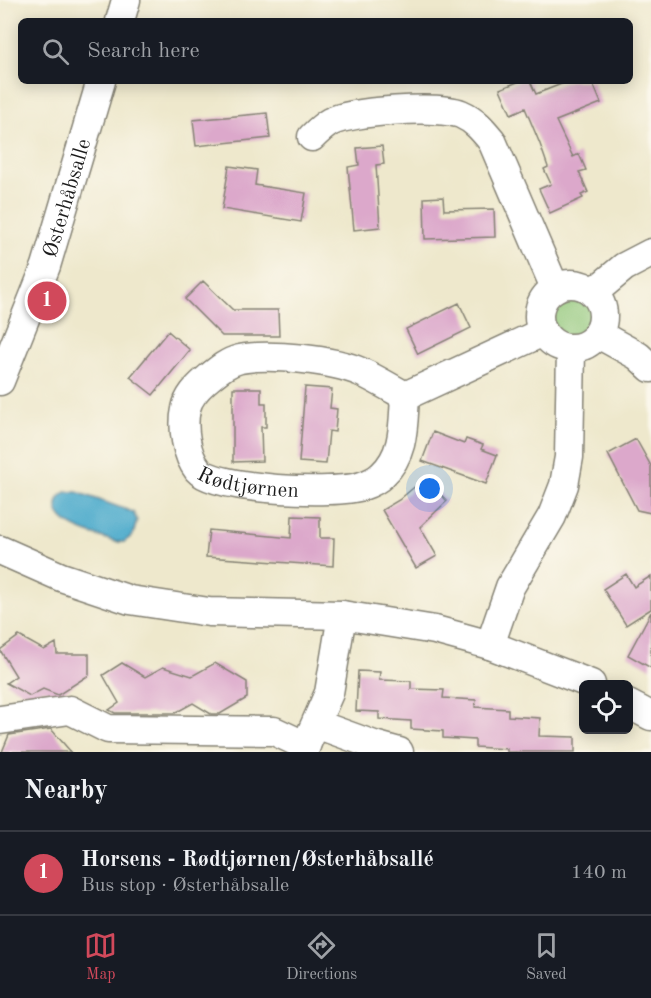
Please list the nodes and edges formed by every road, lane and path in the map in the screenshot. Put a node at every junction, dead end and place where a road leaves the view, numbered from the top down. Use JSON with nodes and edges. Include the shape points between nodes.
{"nodes":[{"id":1,"x":126,"y":0,"type":"edge"},
{"id":2,"x":121,"y":18,"type":"edge"},
{"id":3,"x":100,"y":84,"type":"edge"},
{"id":4,"x":312,"y":137,"type":"dead end"},
{"id":5,"x":651,"y":253,"type":"edge"},
{"id":6,"x":555,"y":288,"type":"junction"},
{"id":7,"x":593,"y":293,"type":"junction"},
{"id":8,"x":543,"y":332,"type":"junction"},
{"id":9,"x":598,"y":334,"type":"junction"},
{"id":10,"x":571,"y":349,"type":"junction"},
{"id":11,"x":651,"y":368,"type":"edge"},
{"id":12,"x":0,"y":381,"type":"edge"},
{"id":13,"x":405,"y":396,"type":"junction"},
{"id":14,"x":0,"y":550,"type":"edge"},
{"id":15,"x":342,"y":615,"type":"junction"},
{"id":16,"x":490,"y":645,"type":"junction"},
{"id":17,"x":581,"y":680,"type":"edge"},
{"id":18,"x":633,"y":707,"type":"edge"},
{"id":19,"x":651,"y":716,"type":"edge"},
{"id":20,"x":0,"y":720,"type":"edge"},
{"id":21,"x":309,"y":740,"type":"edge"},
{"id":22,"x":108,"y":741,"type":"edge"},
{"id":23,"x":399,"y":752,"type":"edge"}],
"edges":[{"from":1,"to":2,"type":"street"},
{"from":3,"to":12,"type":"street","name":"Østerhåbsalle","via":[[46,266]]},
{"from":4,"to":6,"type":"street","via":[[329,123],[352,115],[427,109],[460,113],[477,123],[492,141]]},
{"from":5,"to":7,"type":"street","via":[[624,267]]},
{"from":6,"to":7,"type":"street","via":[[575,285]]},
{"from":6,"to":8,"type":"street","via":[[542,303],[539,322]]},
{"from":7,"to":9,"type":"street","via":[[602,308]]},
{"from":8,"to":10,"type":"street","via":[[555,344]]},
{"from":8,"to":13,"type":"street"},
{"from":9,"to":10,"type":"street","via":[[581,347]]},
{"from":9,"to":11,"type":"street","via":[[638,356]]},
{"from":10,"to":16,"type":"street","via":[[569,457],[564,485],[552,516],[510,587]]},
{"from":13,"to":13,"type":"street","name":"Rødtjørnen","via":[[402,444],[393,463],[380,477],[362,487],[335,491],[268,488],[211,479],[191,459],[183,423],[186,405],[196,389],[222,366],[241,359],[326,362],[360,372]]},
{"from":14,"to":15,"type":"street","via":[[61,577],[130,600],[209,612]]},
{"from":15,"to":16,"type":"street","via":[[435,630]]},
{"from":15,"to":21,"type":"street","via":[[329,693]]},
{"from":16,"to":17,"type":"street"},
{"from":18,"to":19,"type":"street"},
{"from":20,"to":22,"type":"street","via":[[70,710]]},
{"from":21,"to":22,"type":"street","via":[[274,731]]},
{"from":21,"to":23,"type":"street"}]}
